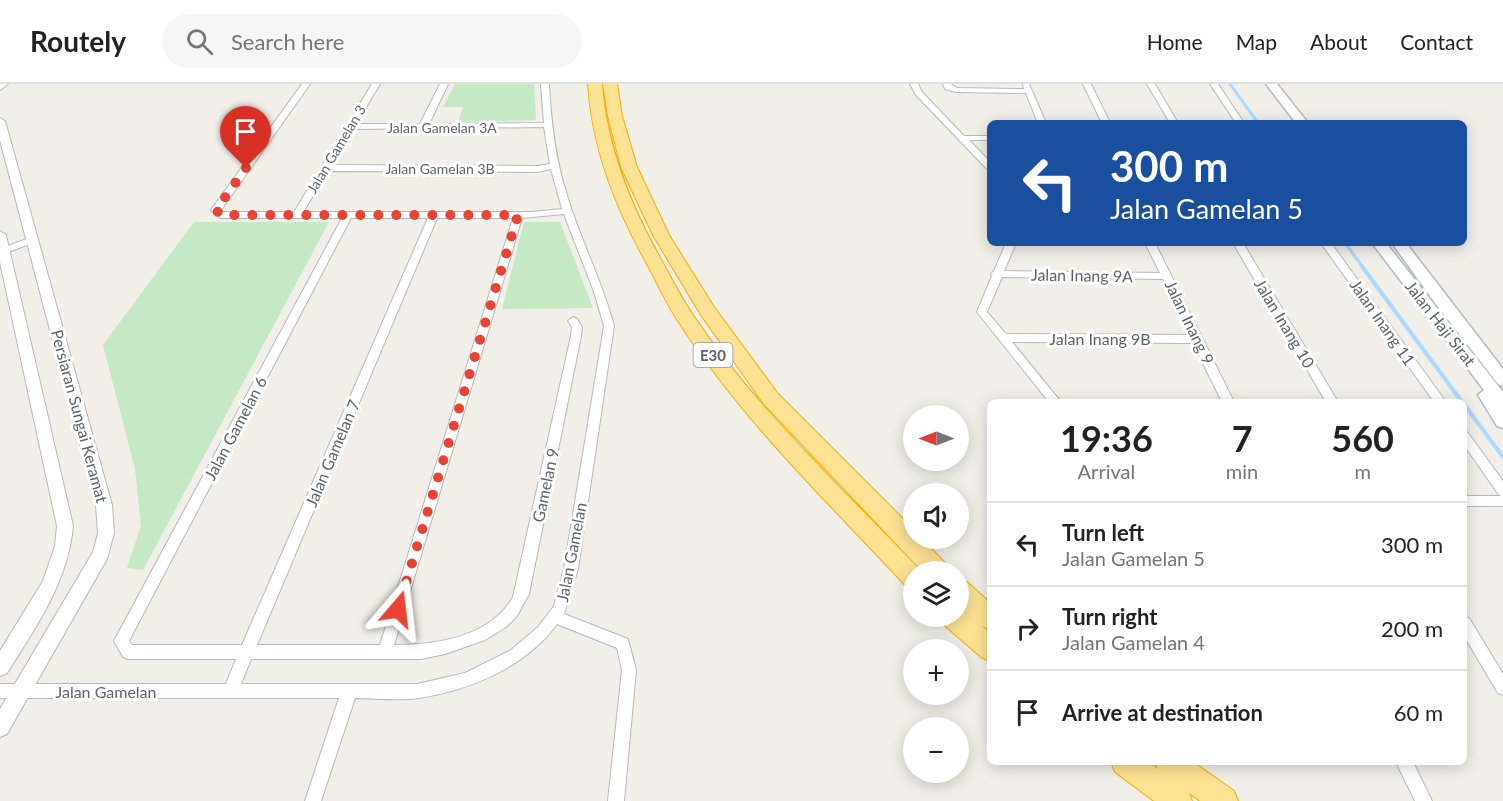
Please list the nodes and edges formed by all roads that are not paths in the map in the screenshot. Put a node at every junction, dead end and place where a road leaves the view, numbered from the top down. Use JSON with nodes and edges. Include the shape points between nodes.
{"nodes":[{"id":1,"x":306,"y":84,"type":"edge"},
{"id":2,"x":376,"y":84,"type":"edge"},
{"id":3,"x":444,"y":84,"type":"edge"},
{"id":4,"x":545,"y":84,"type":"edge"},
{"id":5,"x":595,"y":84,"type":"edge"},
{"id":6,"x":610,"y":84,"type":"edge"},
{"id":7,"x":914,"y":84,"type":"edge"},
{"id":8,"x":947,"y":84,"type":"edge"},
{"id":9,"x":1088,"y":84,"type":"edge"},
{"id":10,"x":1151,"y":84,"type":"edge"},
{"id":11,"x":1214,"y":84,"type":"edge"},
{"id":12,"x":1258,"y":84,"type":"edge"},
{"id":13,"x":1271,"y":84,"type":"edge"},
{"id":14,"x":1027,"y":87,"type":"edge"},
{"id":15,"x":0,"y":120,"type":"edge"},
{"id":16,"x":1040,"y":120,"type":"edge"},
{"id":17,"x":1105,"y":120,"type":"edge"},
{"id":18,"x":1172,"y":120,"type":"edge"},
{"id":19,"x":1238,"y":120,"type":"edge"},
{"id":20,"x":1286,"y":120,"type":"edge"},
{"id":21,"x":1300,"y":120,"type":"edge"},
{"id":22,"x":540,"y":125,"type":"junction"},
{"id":23,"x":350,"y":127,"type":"junction"},
{"id":24,"x":423,"y":127,"type":"junction"},
{"id":25,"x":963,"y":138,"type":"junction"},
{"id":26,"x":987,"y":138,"type":"edge"},
{"id":27,"x":987,"y":164,"type":"edge"},
{"id":28,"x":555,"y":165,"type":"junction"},
{"id":29,"x":325,"y":168,"type":"junction"},
{"id":30,"x":568,"y":211,"type":"junction"},
{"id":31,"x":297,"y":215,"type":"junction"},
{"id":32,"x":348,"y":215,"type":"junction"},
{"id":33,"x":434,"y":215,"type":"junction"},
{"id":34,"x":518,"y":215,"type":"junction"},
{"id":35,"x":32,"y":240,"type":"junction"},
{"id":36,"x":1,"y":246,"type":"edge"},
{"id":37,"x":1010,"y":246,"type":"edge"},
{"id":38,"x":1152,"y":246,"type":"edge"},
{"id":39,"x":1240,"y":246,"type":"edge"},
{"id":40,"x":1328,"y":246,"type":"edge"},
{"id":41,"x":1380,"y":246,"type":"edge"},
{"id":42,"x":1401,"y":246,"type":"edge"},
{"id":43,"x":996,"y":274,"type":"junction"},
{"id":44,"x":1167,"y":276,"type":"junction"},
{"id":45,"x":1434,"y":311,"type":"junction"},
{"id":46,"x":573,"y":321,"type":"dead end"},
{"id":47,"x":1002,"y":338,"type":"junction"},
{"id":48,"x":1198,"y":339,"type":"junction"},
{"id":49,"x":1503,"y":380,"type":"edge"},
{"id":50,"x":1053,"y":399,"type":"edge"},
{"id":51,"x":1227,"y":399,"type":"edge"},
{"id":52,"x":1330,"y":399,"type":"edge"},
{"id":53,"x":1438,"y":399,"type":"edge"},
{"id":54,"x":1503,"y":403,"type":"edge"},
{"id":55,"x":1503,"y":422,"type":"edge"},
{"id":56,"x":1467,"y":440,"type":"edge"},
{"id":57,"x":1503,"y":491,"type":"edge"},
{"id":58,"x":1467,"y":501,"type":"edge"},
{"id":59,"x":1503,"y":501,"type":"edge"},
{"id":60,"x":928,"y":561,"type":"edge"},
{"id":61,"x":903,"y":567,"type":"edge"},
{"id":62,"x":969,"y":600,"type":"edge"},
{"id":63,"x":987,"y":615,"type":"edge"},
{"id":64,"x":555,"y":616,"type":"junction"},
{"id":65,"x":964,"y":627,"type":"edge"},
{"id":66,"x":1467,"y":628,"type":"edge"},
{"id":67,"x":121,"y":641,"type":"joint"},
{"id":68,"x":987,"y":647,"type":"edge"},
{"id":69,"x":247,"y":652,"type":"junction"},
{"id":70,"x":385,"y":652,"type":"junction"},
{"id":71,"x":0,"y":668,"type":"edge"},
{"id":72,"x":1503,"y":688,"type":"edge"},
{"id":73,"x":0,"y":691,"type":"edge"},
{"id":74,"x":21,"y":692,"type":"junction"},
{"id":75,"x":230,"y":692,"type":"junction"},
{"id":76,"x":349,"y":692,"type":"junction"},
{"id":77,"x":0,"y":727,"type":"edge"},
{"id":78,"x":1129,"y":765,"type":"edge"},
{"id":79,"x":1173,"y":765,"type":"edge"},
{"id":80,"x":1406,"y":765,"type":"edge"},
{"id":81,"x":313,"y":801,"type":"edge"},
{"id":82,"x":616,"y":801,"type":"edge"},
{"id":83,"x":1178,"y":801,"type":"edge"},
{"id":84,"x":1224,"y":801,"type":"edge"},
{"id":85,"x":1424,"y":801,"type":"edge"}],
"edges":[{"from":1,"to":31,"type":"street","via":[[216,210],[221,215]]},
{"from":2,"to":23,"type":"street","name":"Jalan Gamelan 3"},
{"from":3,"to":24,"type":"street"},
{"from":4,"to":22,"type":"street","name":"Jalan Gamelan"},
{"from":5,"to":61,"type":"highway","number":"E30","via":[[597,114],[611,171],[639,235],[687,321],[759,415]]},
{"from":6,"to":60,"type":"highway","number":"E30","via":[[629,167],[661,235],[707,311],[771,399]]},
{"from":7,"to":25,"type":"street"},
{"from":8,"to":14,"type":"street","via":[[956,90]]},
{"from":9,"to":17,"type":"street"},
{"from":10,"to":18,"type":"street"},
{"from":11,"to":19,"type":"street"},
{"from":12,"to":20,"type":"main road"},
{"from":13,"to":21,"type":"main road"},
{"from":14,"to":16,"type":"street"},
{"from":15,"to":35,"type":"street","name":"Persiaran Sungai Keramat"},
{"from":22,"to":24,"type":"street","name":"Jalan Gamelan 3A"},
{"from":22,"to":28,"type":"street","name":"Jalan Gamelan"},
{"from":23,"to":24,"type":"street","name":"Jalan Gamelan 3A"},
{"from":23,"to":29,"type":"street","name":"Jalan Gamelan 3"},
{"from":25,"to":26,"type":"street"},
{"from":25,"to":27,"type":"street"},
{"from":28,"to":29,"type":"street","name":"Jalan Gamelan 3B","via":[[537,169]]},
{"from":28,"to":30,"type":"street","name":"Jalan Gamelan"},
{"from":29,"to":31,"type":"street","name":"Jalan Gamelan 3"},
{"from":30,"to":34,"type":"street"},
{"from":30,"to":64,"type":"street","name":"Jalan Gamelan","via":[[609,326],[571,569]]},
{"from":31,"to":32,"type":"street"},
{"from":32,"to":33,"type":"street"},
{"from":32,"to":67,"type":"street","name":"Jalan Gamelan 6"},
{"from":33,"to":34,"type":"street"},
{"from":33,"to":69,"type":"street","name":"Jalan Gamelan 7"},
{"from":34,"to":70,"type":"street"},
{"from":35,"to":36,"type":"street"},
{"from":35,"to":74,"type":"street","name":"Persiaran Sungai Keramat","via":[[104,505],[106,533],[101,554]]},
{"from":36,"to":71,"type":"street","via":[[65,526],[56,574]]},
{"from":37,"to":43,"type":"street"},
{"from":38,"to":44,"type":"street","name":"Jalan Inang 9"},
{"from":39,"to":52,"type":"street","name":"Jalan Inang 10"},
{"from":40,"to":53,"type":"street","name":"Jalan Inang 11"},
{"from":41,"to":45,"type":"main road","name":"Jalan Haji Sirat"},
{"from":42,"to":49,"type":"main road","name":"Jalan Haji Sirat"},
{"from":43,"to":44,"type":"street","name":"Jalan Inang 9A"},
{"from":43,"to":47,"type":"street","via":[[982,312]]},
{"from":44,"to":48,"type":"street","name":"Jalan Inang 9"},
{"from":45,"to":54,"type":"main road","name":"Jalan Haji Sirat"},
{"from":45,"to":55,"type":"main road"},
{"from":46,"to":70,"type":"street","name":"Gamelan 9","via":[[576,336],[522,594],[510,613],[484,633],[421,652]]},
{"from":47,"to":48,"type":"street","name":"Jalan Inang 9B"},
{"from":47,"to":50,"type":"street"},
{"from":48,"to":51,"type":"street","name":"Jalan Inang 9"},
{"from":56,"to":57,"type":"street"},
{"from":58,"to":59,"type":"street"},
{"from":62,"to":63,"type":"highway"},
{"from":64,"to":76,"type":"street","name":"Jalan Gamelan","via":[[516,655],[467,680],[417,692]]},
{"from":64,"to":82,"type":"street","via":[[623,644],[629,670]]},
{"from":65,"to":68,"type":"highway"},
{"from":66,"to":72,"type":"street"},
{"from":67,"to":69,"type":"street","name":"Gamelan 9","via":[[128,652]]},
{"from":69,"to":70,"type":"street","name":"Gamelan 9"},
{"from":69,"to":75,"type":"street","name":"Jalan Gamelan 7"},
{"from":73,"to":74,"type":"street","name":"Jalan Gamelan"},
{"from":74,"to":75,"type":"street","name":"Jalan Gamelan"},
{"from":74,"to":77,"type":"street","name":"Persiaran Sungai Keramat"},
{"from":75,"to":76,"type":"street","name":"Jalan Gamelan"},
{"from":76,"to":81,"type":"street"},
{"from":78,"to":83,"type":"highway"},
{"from":79,"to":84,"type":"highway"},
{"from":80,"to":85,"type":"street"}]}
